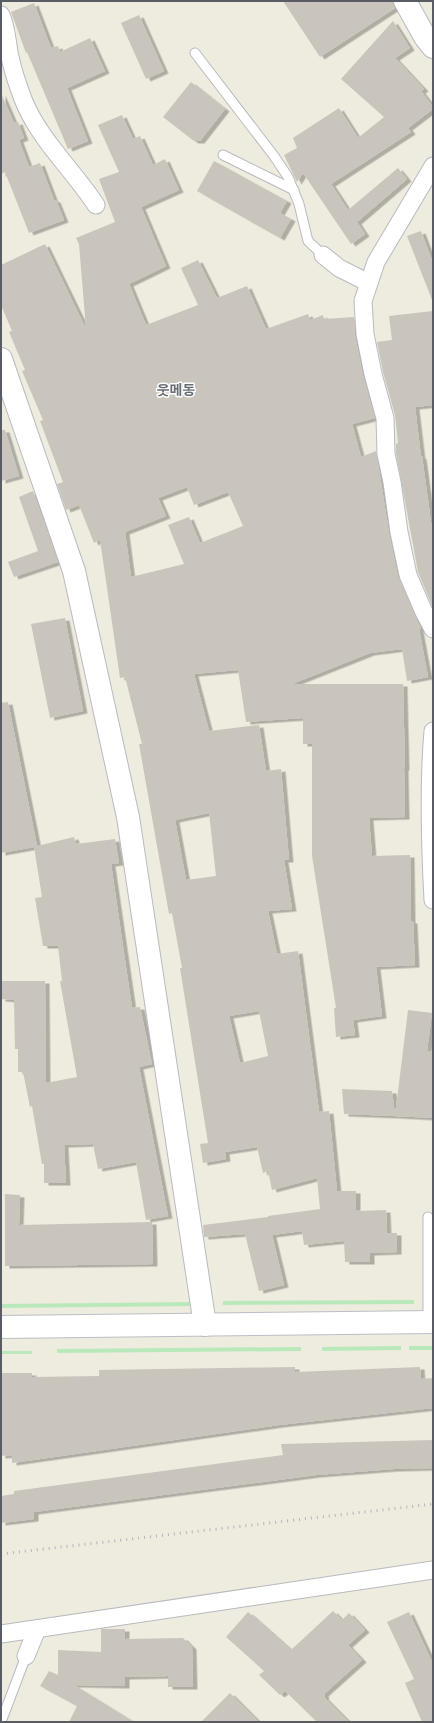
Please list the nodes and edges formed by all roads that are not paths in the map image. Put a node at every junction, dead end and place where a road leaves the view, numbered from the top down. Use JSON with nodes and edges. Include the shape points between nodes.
{"nodes":[{"id":1,"x":405,"y":1,"type":"edge"},
{"id":2,"x":1,"y":15,"type":"edge"},
{"id":3,"x":433,"y":47,"type":"edge"},
{"id":4,"x":195,"y":53,"type":"dead end"},
{"id":5,"x":223,"y":155,"type":"dead end"},
{"id":6,"x":433,"y":166,"type":"edge"},
{"id":7,"x":294,"y":190,"type":"junction"},
{"id":8,"x":96,"y":205,"type":"dead end"},
{"id":9,"x":323,"y":255,"type":"joint"},
{"id":10,"x":369,"y":283,"type":"junction"},
{"id":11,"x":1,"y":358,"type":"edge"},
{"id":12,"x":433,"y":629,"type":"edge"},
{"id":13,"x":433,"y":731,"type":"edge"},
{"id":14,"x":433,"y":900,"type":"edge"},
{"id":15,"x":428,"y":1217,"type":"dead end"},
{"id":16,"x":430,"y":1322,"type":"edge"},
{"id":17,"x":205,"y":1325,"type":"junction"},
{"id":18,"x":1,"y":1327,"type":"edge"},
{"id":19,"x":433,"y":1570,"type":"edge"},
{"id":20,"x":37,"y":1629,"type":"junction"},
{"id":21,"x":1,"y":1634,"type":"edge"},
{"id":22,"x":26,"y":1656,"type":"joint"},
{"id":23,"x":1,"y":1722,"type":"edge"}],
"edges":[{"from":1,"to":3,"type":"street"},
{"from":2,"to":8,"type":"street","via":[[10,58],[23,99],[34,122]]},
{"from":4,"to":7,"type":"lane","via":[[274,156]]},
{"from":5,"to":7,"type":"lane"},
{"from":6,"to":10,"type":"street","via":[[376,262]]},
{"from":7,"to":9,"type":"lane","via":[[308,241]]},
{"from":9,"to":10,"type":"street","via":[[340,268]]},
{"from":10,"to":12,"type":"street","via":[[363,300],[366,334],[384,418],[386,454],[399,532],[408,575]]},
{"from":11,"to":17,"type":"street","via":[[74,571],[128,817]]},
{"from":13,"to":14,"type":"street","via":[[430,762]]},
{"from":15,"to":16,"type":"lane"},
{"from":16,"to":17,"type":"street"},
{"from":17,"to":18,"type":"street"},
{"from":19,"to":20,"type":"street"},
{"from":20,"to":21,"type":"street"},
{"from":20,"to":22,"type":"street"},
{"from":22,"to":23,"type":"lane"}]}
